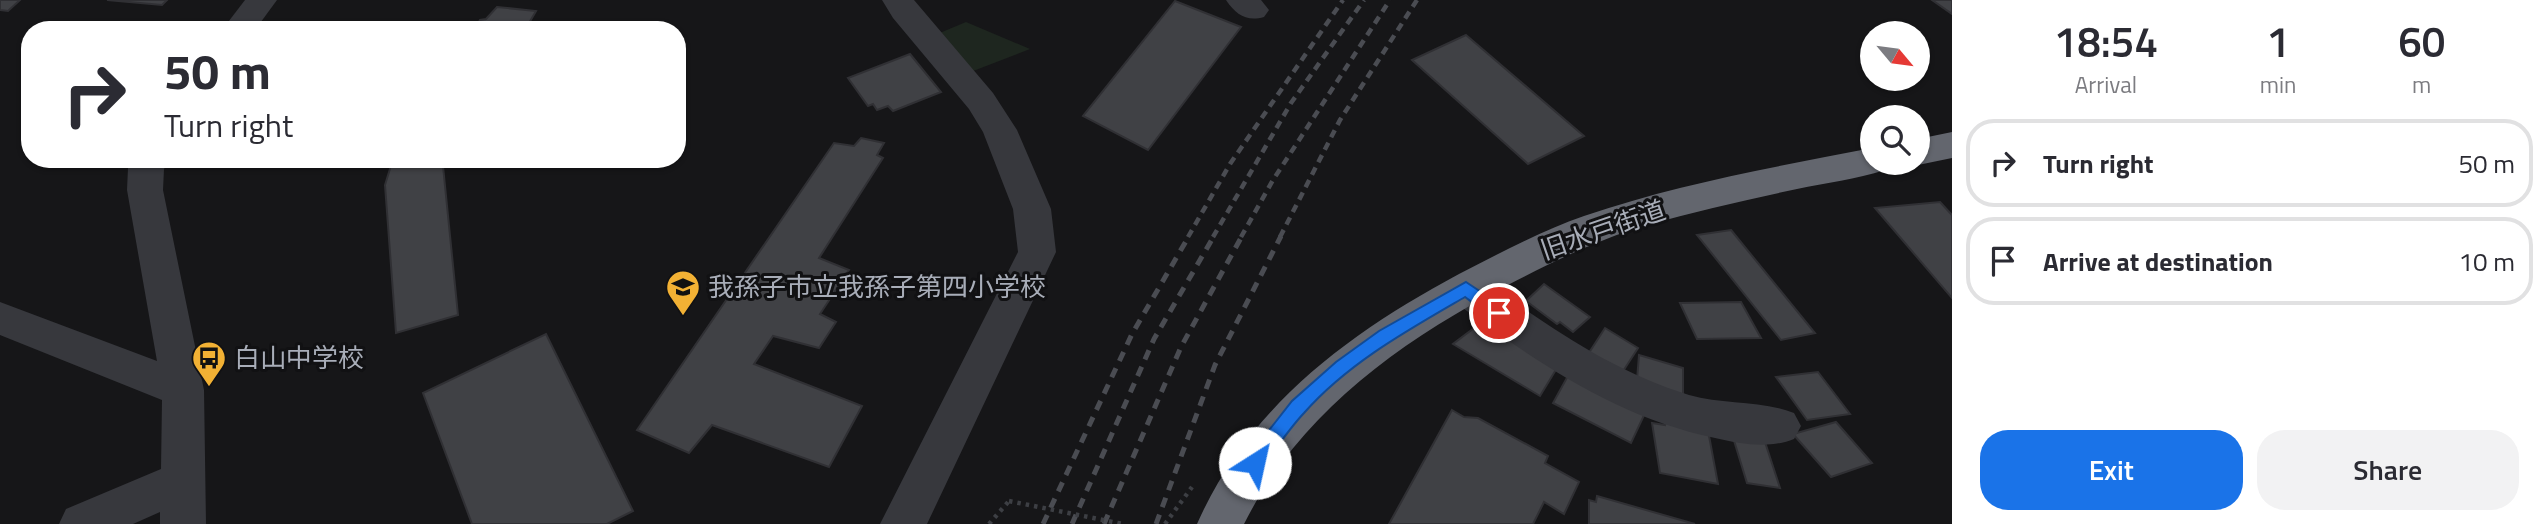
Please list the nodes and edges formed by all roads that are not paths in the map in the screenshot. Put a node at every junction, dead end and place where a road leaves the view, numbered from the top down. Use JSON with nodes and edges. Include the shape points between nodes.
{"nodes":[{"id":1,"x":261,"y":0,"type":"edge"},
{"id":2,"x":898,"y":0,"type":"edge"},
{"id":3,"x":245,"y":21,"type":"edge"},
{"id":4,"x":1952,"y":145,"type":"edge"},
{"id":5,"x":1930,"y":150,"type":"edge"},
{"id":6,"x":1860,"y":163,"type":"edge"},
{"id":7,"x":146,"y":168,"type":"edge"},
{"id":8,"x":1466,"y":289,"type":"junction"},
{"id":9,"x":0,"y":318,"type":"edge"},
{"id":10,"x":183,"y":390,"type":"junction"},
{"id":11,"x":1779,"y":426,"type":"dead end"},
{"id":12,"x":183,"y":503,"type":"edge"},
{"id":13,"x":82,"y":524,"type":"edge"},
{"id":14,"x":902,"y":524,"type":"edge"},
{"id":15,"x":1220,"y":524,"type":"edge"}],
"edges":[{"from":1,"to":3,"type":"street"},
{"from":2,"to":14,"type":"street","via":[[1000,130],[1032,209],[1037,252]]},
{"from":4,"to":5,"type":"highway"},
{"from":6,"to":8,"type":"highway","name":"旧水戸街道","via":[[1614,221],[1548,246]]},
{"from":7,"to":10,"type":"street","via":[[145,190]]},
{"from":8,"to":11,"type":"street","via":[[1625,392],[1701,417]]},
{"from":8,"to":15,"type":"highway","name":"旧水戸街道","via":[[1385,336],[1298,407],[1266,445]]},
{"from":9,"to":10,"type":"street"},
{"from":10,"to":12,"type":"street"},
{"from":12,"to":13,"type":"street"}]}
